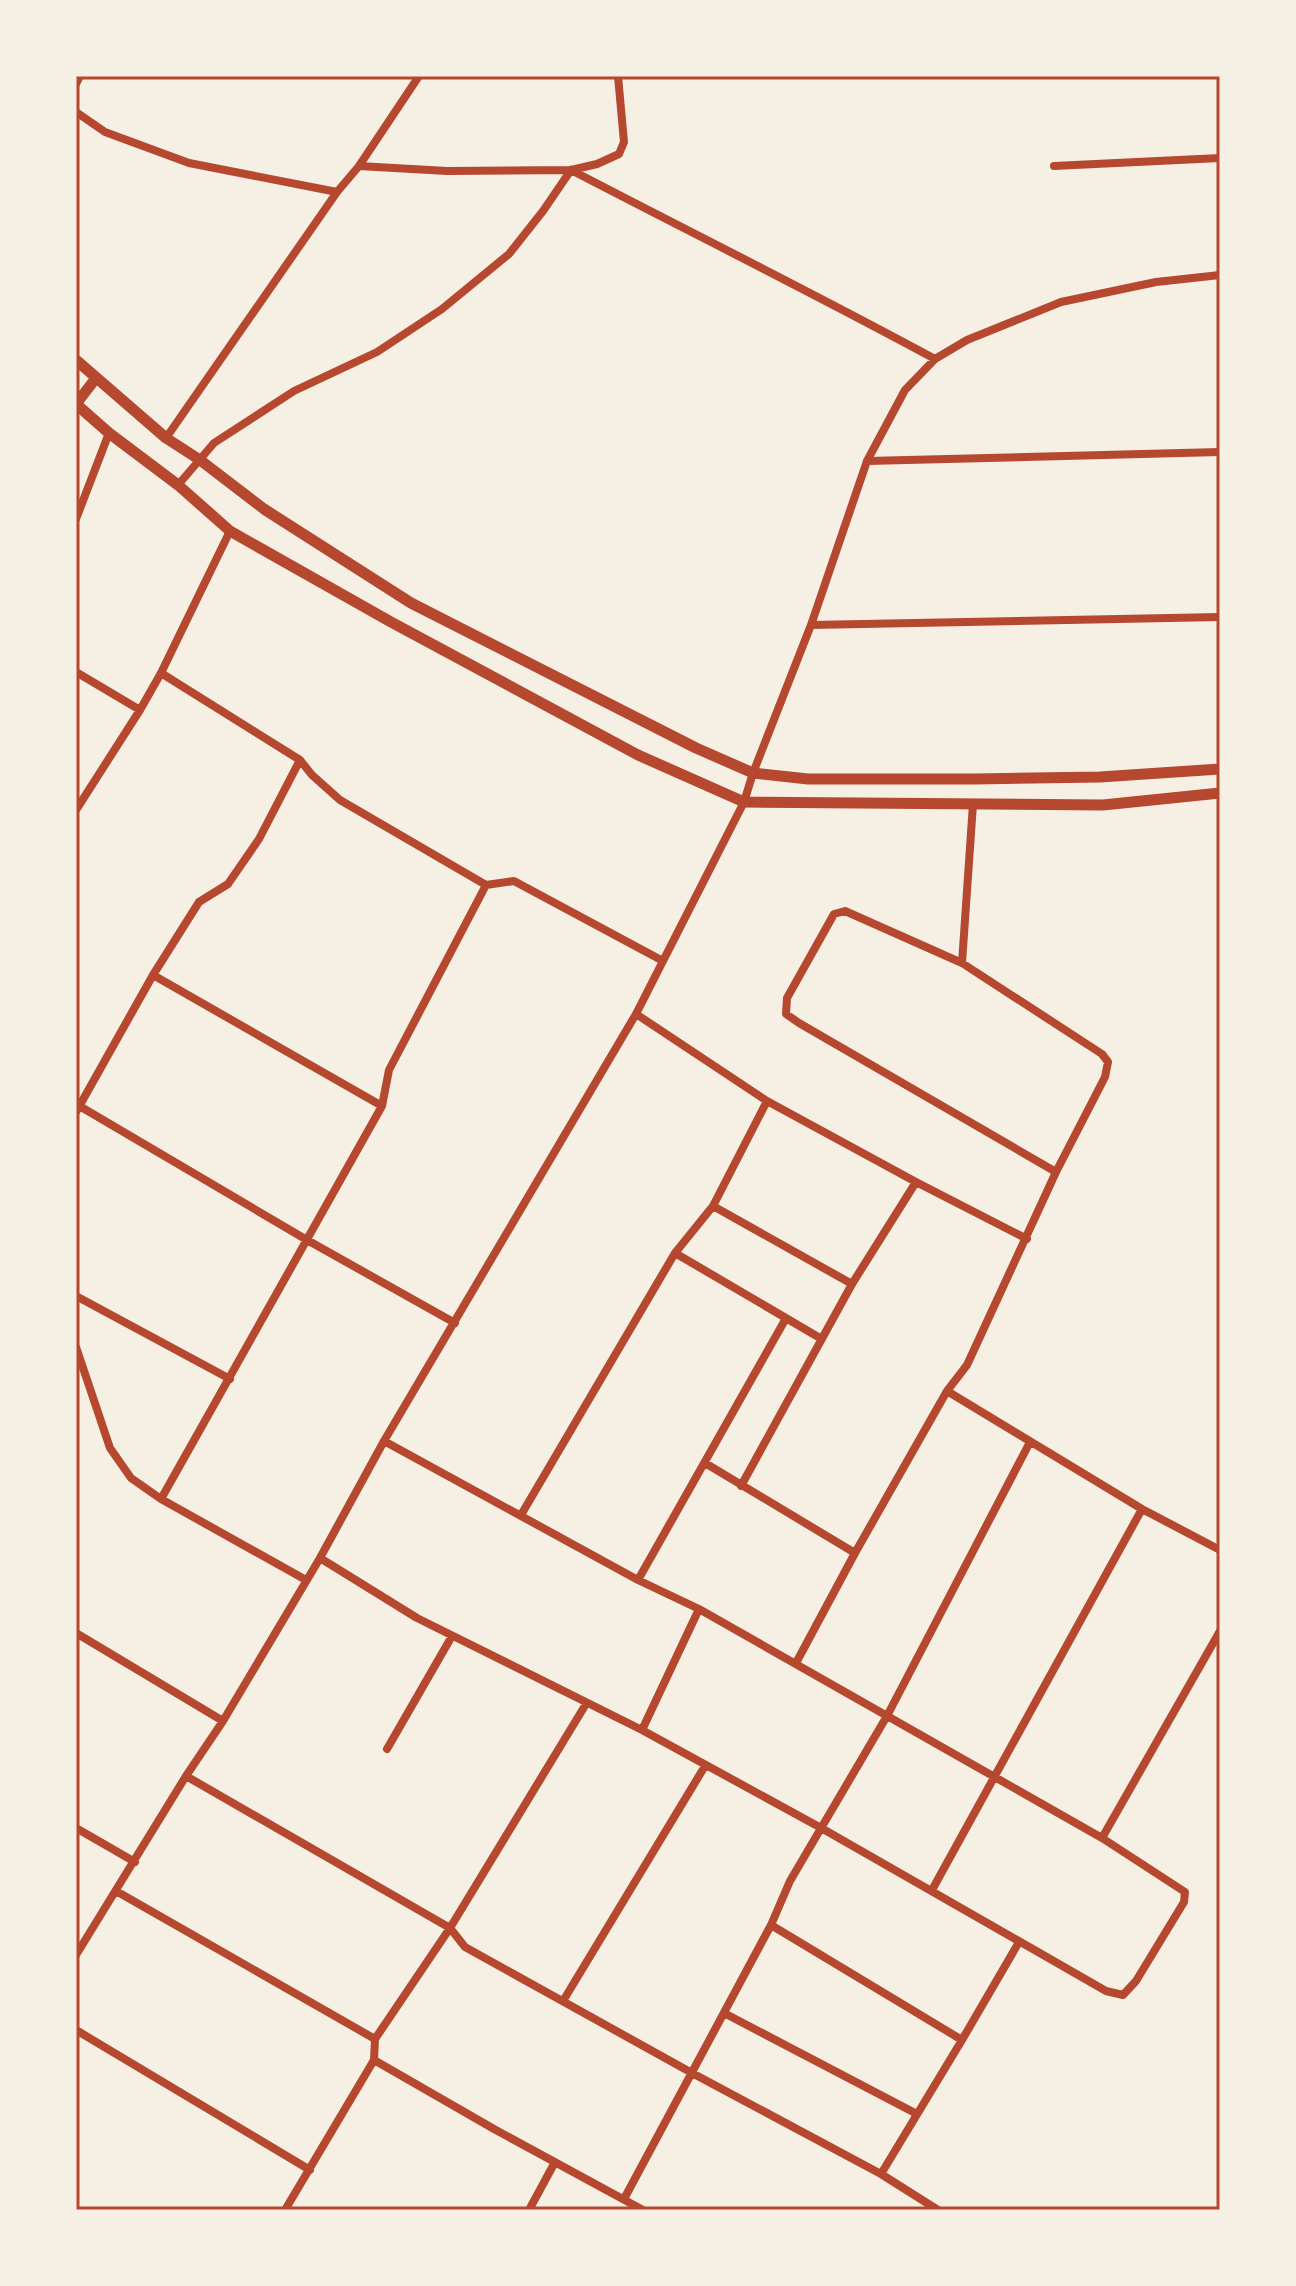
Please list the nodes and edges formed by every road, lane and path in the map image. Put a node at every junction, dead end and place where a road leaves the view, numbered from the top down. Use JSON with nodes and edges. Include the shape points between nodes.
{"nodes":[{"id":1,"x":80,"y":76,"type":"edge"},
{"id":2,"x":419,"y":76,"type":"edge"},
{"id":3,"x":618,"y":76,"type":"edge"},
{"id":4,"x":76,"y":84,"type":"edge"},
{"id":5,"x":76,"y":112,"type":"edge"},
{"id":6,"x":1220,"y":158,"type":"edge"},
{"id":7,"x":359,"y":166,"type":"junction"},
{"id":8,"x":1054,"y":166,"type":"dead end"},
{"id":9,"x":571,"y":170,"type":"junction"},
{"id":10,"x":337,"y":192,"type":"junction"},
{"id":11,"x":1220,"y":275,"type":"edge"},
{"id":12,"x":935,"y":359,"type":"junction"},
{"id":13,"x":76,"y":360,"type":"edge"},
{"id":14,"x":96,"y":378,"type":"junction"},
{"id":15,"x":76,"y":404,"type":"edge"},
{"id":16,"x":109,"y":433,"type":"junction"},
{"id":17,"x":166,"y":438,"type":"junction"},
{"id":18,"x":1220,"y":452,"type":"edge"},
{"id":19,"x":200,"y":460,"type":"junction"},
{"id":20,"x":867,"y":461,"type":"junction"},
{"id":21,"x":178,"y":485,"type":"junction"},
{"id":22,"x":76,"y":519,"type":"edge"},
{"id":23,"x":230,"y":531,"type":"junction"},
{"id":24,"x":1220,"y":617,"type":"edge"},
{"id":25,"x":811,"y":625,"type":"junction"},
{"id":26,"x":76,"y":672,"type":"edge"},
{"id":27,"x":161,"y":673,"type":"junction"},
{"id":28,"x":140,"y":710,"type":"junction"},
{"id":29,"x":300,"y":760,"type":"junction"},
{"id":30,"x":1220,"y":769,"type":"edge"},
{"id":31,"x":753,"y":773,"type":"junction"},
{"id":32,"x":1220,"y":793,"type":"edge"},
{"id":33,"x":744,"y":802,"type":"junction"},
{"id":34,"x":973,"y":804,"type":"junction"},
{"id":35,"x":76,"y":810,"type":"edge"},
{"id":36,"x":486,"y":885,"type":"junction"},
{"id":37,"x":663,"y":961,"type":"junction"},
{"id":38,"x":962,"y":963,"type":"junction"},
{"id":39,"x":153,"y":975,"type":"junction"},
{"id":40,"x":636,"y":1014,"type":"junction"},
{"id":41,"x":767,"y":1101,"type":"junction"},
{"id":42,"x":382,"y":1106,"type":"junction"},
{"id":43,"x":77,"y":1107,"type":"edge"},
{"id":44,"x":1056,"y":1172,"type":"junction"},
{"id":45,"x":916,"y":1182,"type":"junction"},
{"id":46,"x":713,"y":1206,"type":"junction"},
{"id":47,"x":1027,"y":1239,"type":"junction"},
{"id":48,"x":307,"y":1240,"type":"junction"},
{"id":49,"x":675,"y":1253,"type":"junction"},
{"id":50,"x":852,"y":1284,"type":"junction"},
{"id":51,"x":76,"y":1296,"type":"edge"},
{"id":52,"x":785,"y":1320,"type":"junction"},
{"id":53,"x":455,"y":1323,"type":"junction"},
{"id":54,"x":820,"y":1338,"type":"junction"},
{"id":55,"x":76,"y":1347,"type":"edge"},
{"id":56,"x":230,"y":1379,"type":"junction"},
{"id":57,"x":947,"y":1391,"type":"junction"},
{"id":58,"x":384,"y":1441,"type":"junction"},
{"id":59,"x":1030,"y":1442,"type":"junction"},
{"id":60,"x":705,"y":1463,"type":"junction"},
{"id":61,"x":741,"y":1486,"type":"junction"},
{"id":62,"x":161,"y":1499,"type":"junction"},
{"id":63,"x":1142,"y":1509,"type":"junction"},
{"id":64,"x":521,"y":1515,"type":"junction"},
{"id":65,"x":1220,"y":1550,"type":"edge"},
{"id":66,"x":855,"y":1553,"type":"junction"},
{"id":67,"x":320,"y":1558,"type":"junction"},
{"id":68,"x":306,"y":1580,"type":"junction"},
{"id":69,"x":638,"y":1580,"type":"junction"},
{"id":70,"x":699,"y":1609,"type":"junction"},
{"id":71,"x":1220,"y":1631,"type":"edge"},
{"id":72,"x":76,"y":1633,"type":"edge"},
{"id":73,"x":452,"y":1636,"type":"junction"},
{"id":74,"x":796,"y":1663,"type":"junction"},
{"id":75,"x":586,"y":1704,"type":"junction"},
{"id":76,"x":887,"y":1716,"type":"junction"},
{"id":77,"x":223,"y":1721,"type":"junction"},
{"id":78,"x":642,"y":1730,"type":"junction"},
{"id":79,"x":387,"y":1749,"type":"dead end"},
{"id":80,"x":705,"y":1766,"type":"junction"},
{"id":81,"x":186,"y":1776,"type":"junction"},
{"id":82,"x":993,"y":1777,"type":"junction"},
{"id":83,"x":76,"y":1828,"type":"edge"},
{"id":84,"x":823,"y":1829,"type":"junction"},
{"id":85,"x":1102,"y":1838,"type":"junction"},
{"id":86,"x":135,"y":1862,"type":"junction"},
{"id":87,"x":932,"y":1890,"type":"junction"},
{"id":88,"x":116,"y":1891,"type":"junction"},
{"id":89,"x":771,"y":1925,"type":"junction"},
{"id":90,"x":450,"y":1928,"type":"junction"},
{"id":91,"x":1019,"y":1942,"type":"junction"},
{"id":92,"x":76,"y":1955,"type":"edge"},
{"id":93,"x":563,"y":2001,"type":"junction"},
{"id":94,"x":724,"y":2013,"type":"junction"},
{"id":95,"x":76,"y":2030,"type":"edge"},
{"id":96,"x":375,"y":2039,"type":"junction"},
{"id":97,"x":962,"y":2040,"type":"junction"},
{"id":98,"x":374,"y":2060,"type":"junction"},
{"id":99,"x":692,"y":2073,"type":"junction"},
{"id":100,"x":917,"y":2114,"type":"junction"},
{"id":101,"x":555,"y":2162,"type":"junction"},
{"id":102,"x":310,"y":2170,"type":"junction"},
{"id":103,"x":881,"y":2174,"type":"junction"},
{"id":104,"x":624,"y":2199,"type":"junction"},
{"id":105,"x":285,"y":2210,"type":"edge"},
{"id":106,"x":529,"y":2210,"type":"edge"},
{"id":107,"x":643,"y":2210,"type":"edge"},
{"id":108,"x":938,"y":2210,"type":"edge"}],
"edges":[{"from":1,"to":4,"type":"street"},
{"from":2,"to":7,"type":"street"},
{"from":3,"to":9,"type":"street","via":[[624,142],[619,154]]},
{"from":5,"to":10,"type":"street","via":[[105,132],[189,163]]},
{"from":6,"to":8,"type":"street"},
{"from":7,"to":9,"type":"street"},
{"from":7,"to":10,"type":"street"},
{"from":9,"to":12,"type":"street"},
{"from":9,"to":19,"type":"street","via":[[509,254],[442,309],[377,352],[294,391],[214,443]]},
{"from":10,"to":17,"type":"street"},
{"from":11,"to":12,"type":"street","via":[[1061,302],[967,340]]},
{"from":12,"to":20,"type":"street","via":[[905,390]]},
{"from":13,"to":14,"type":"street"},
{"from":14,"to":15,"type":"street"},
{"from":14,"to":17,"type":"street"},
{"from":15,"to":16,"type":"street"},
{"from":16,"to":21,"type":"street"},
{"from":16,"to":22,"type":"street"},
{"from":17,"to":19,"type":"street"},
{"from":18,"to":20,"type":"street"},
{"from":19,"to":21,"type":"street"},
{"from":19,"to":31,"type":"street","via":[[264,509],[411,603]]},
{"from":20,"to":25,"type":"street"},
{"from":21,"to":23,"type":"street"},
{"from":23,"to":27,"type":"street"},
{"from":23,"to":33,"type":"street","via":[[638,755]]},
{"from":24,"to":25,"type":"street"},
{"from":25,"to":31,"type":"street"},
{"from":26,"to":28,"type":"street"},
{"from":27,"to":28,"type":"street"},
{"from":27,"to":29,"type":"street"},
{"from":28,"to":35,"type":"street"},
{"from":29,"to":36,"type":"street","via":[[340,800]]},
{"from":29,"to":39,"type":"street","via":[[259,839],[228,884],[199,902]]},
{"from":30,"to":31,"type":"street","via":[[974,779],[808,779]]},
{"from":31,"to":33,"type":"street"},
{"from":32,"to":34,"type":"street","via":[[1103,805]]},
{"from":33,"to":34,"type":"street"},
{"from":33,"to":37,"type":"street"},
{"from":34,"to":38,"type":"street"},
{"from":36,"to":37,"type":"street","via":[[514,881]]},
{"from":36,"to":42,"type":"street","via":[[389,1070]]},
{"from":37,"to":40,"type":"street"},
{"from":38,"to":44,"type":"street","via":[[1108,1062]]},
{"from":38,"to":44,"type":"street","via":[[845,911],[834,914],[787,998],[786,1014]]},
{"from":39,"to":42,"type":"street"},
{"from":39,"to":43,"type":"street"},
{"from":40,"to":41,"type":"street"},
{"from":40,"to":53,"type":"street"},
{"from":41,"to":45,"type":"street"},
{"from":41,"to":46,"type":"street"},
{"from":42,"to":48,"type":"street"},
{"from":43,"to":48,"type":"street"},
{"from":44,"to":47,"type":"street"},
{"from":45,"to":47,"type":"street"},
{"from":45,"to":50,"type":"street"},
{"from":46,"to":49,"type":"street"},
{"from":46,"to":50,"type":"street"},
{"from":47,"to":57,"type":"street","via":[[967,1365]]},
{"from":48,"to":53,"type":"street"},
{"from":48,"to":56,"type":"street"},
{"from":49,"to":52,"type":"street"},
{"from":49,"to":64,"type":"street"},
{"from":50,"to":54,"type":"street"},
{"from":51,"to":56,"type":"street"},
{"from":52,"to":54,"type":"street"},
{"from":52,"to":60,"type":"street"},
{"from":53,"to":58,"type":"street"},
{"from":54,"to":61,"type":"street"},
{"from":55,"to":62,"type":"street","via":[[110,1448],[131,1478]]},
{"from":56,"to":62,"type":"street"},
{"from":57,"to":59,"type":"street"},
{"from":57,"to":66,"type":"street"},
{"from":58,"to":64,"type":"street"},
{"from":58,"to":67,"type":"street"},
{"from":59,"to":63,"type":"street"},
{"from":59,"to":76,"type":"street"},
{"from":60,"to":61,"type":"street"},
{"from":60,"to":69,"type":"street"},
{"from":61,"to":66,"type":"street"},
{"from":62,"to":68,"type":"street"},
{"from":63,"to":65,"type":"street"},
{"from":63,"to":82,"type":"street"},
{"from":64,"to":69,"type":"street"},
{"from":66,"to":74,"type":"street"},
{"from":67,"to":68,"type":"street"},
{"from":67,"to":73,"type":"street"},
{"from":68,"to":77,"type":"street"},
{"from":69,"to":70,"type":"street"},
{"from":70,"to":74,"type":"street"},
{"from":70,"to":78,"type":"street"},
{"from":71,"to":85,"type":"street"},
{"from":72,"to":77,"type":"street"},
{"from":73,"to":75,"type":"street"},
{"from":73,"to":79,"type":"street"},
{"from":74,"to":76,"type":"street"},
{"from":75,"to":78,"type":"street"},
{"from":75,"to":90,"type":"street"},
{"from":76,"to":82,"type":"street"},
{"from":76,"to":84,"type":"street"},
{"from":77,"to":81,"type":"street"},
{"from":78,"to":80,"type":"street"},
{"from":80,"to":84,"type":"street"},
{"from":80,"to":93,"type":"street"},
{"from":81,"to":86,"type":"street"},
{"from":81,"to":90,"type":"street"},
{"from":82,"to":85,"type":"street"},
{"from":82,"to":87,"type":"street"},
{"from":83,"to":86,"type":"street"},
{"from":84,"to":87,"type":"street"},
{"from":84,"to":89,"type":"street","via":[[790,1881]]},
{"from":85,"to":91,"type":"street","via":[[1185,1892],[1136,1981],[1123,1995],[1106,1991]]},
{"from":86,"to":88,"type":"street"},
{"from":87,"to":91,"type":"street"},
{"from":88,"to":92,"type":"street"},
{"from":88,"to":96,"type":"street"},
{"from":89,"to":94,"type":"street"},
{"from":89,"to":97,"type":"street"},
{"from":90,"to":93,"type":"street","via":[[465,1947]]},
{"from":90,"to":96,"type":"street"},
{"from":91,"to":97,"type":"street"},
{"from":93,"to":99,"type":"street"},
{"from":94,"to":99,"type":"street"},
{"from":94,"to":100,"type":"street"},
{"from":95,"to":102,"type":"street"},
{"from":96,"to":98,"type":"street"},
{"from":97,"to":100,"type":"street"},
{"from":98,"to":101,"type":"street"},
{"from":98,"to":102,"type":"street"},
{"from":99,"to":103,"type":"street"},
{"from":99,"to":104,"type":"street"},
{"from":100,"to":103,"type":"street"},
{"from":101,"to":104,"type":"street"},
{"from":101,"to":106,"type":"street"},
{"from":102,"to":105,"type":"street"},
{"from":103,"to":108,"type":"street"},
{"from":104,"to":107,"type":"street"}]}
